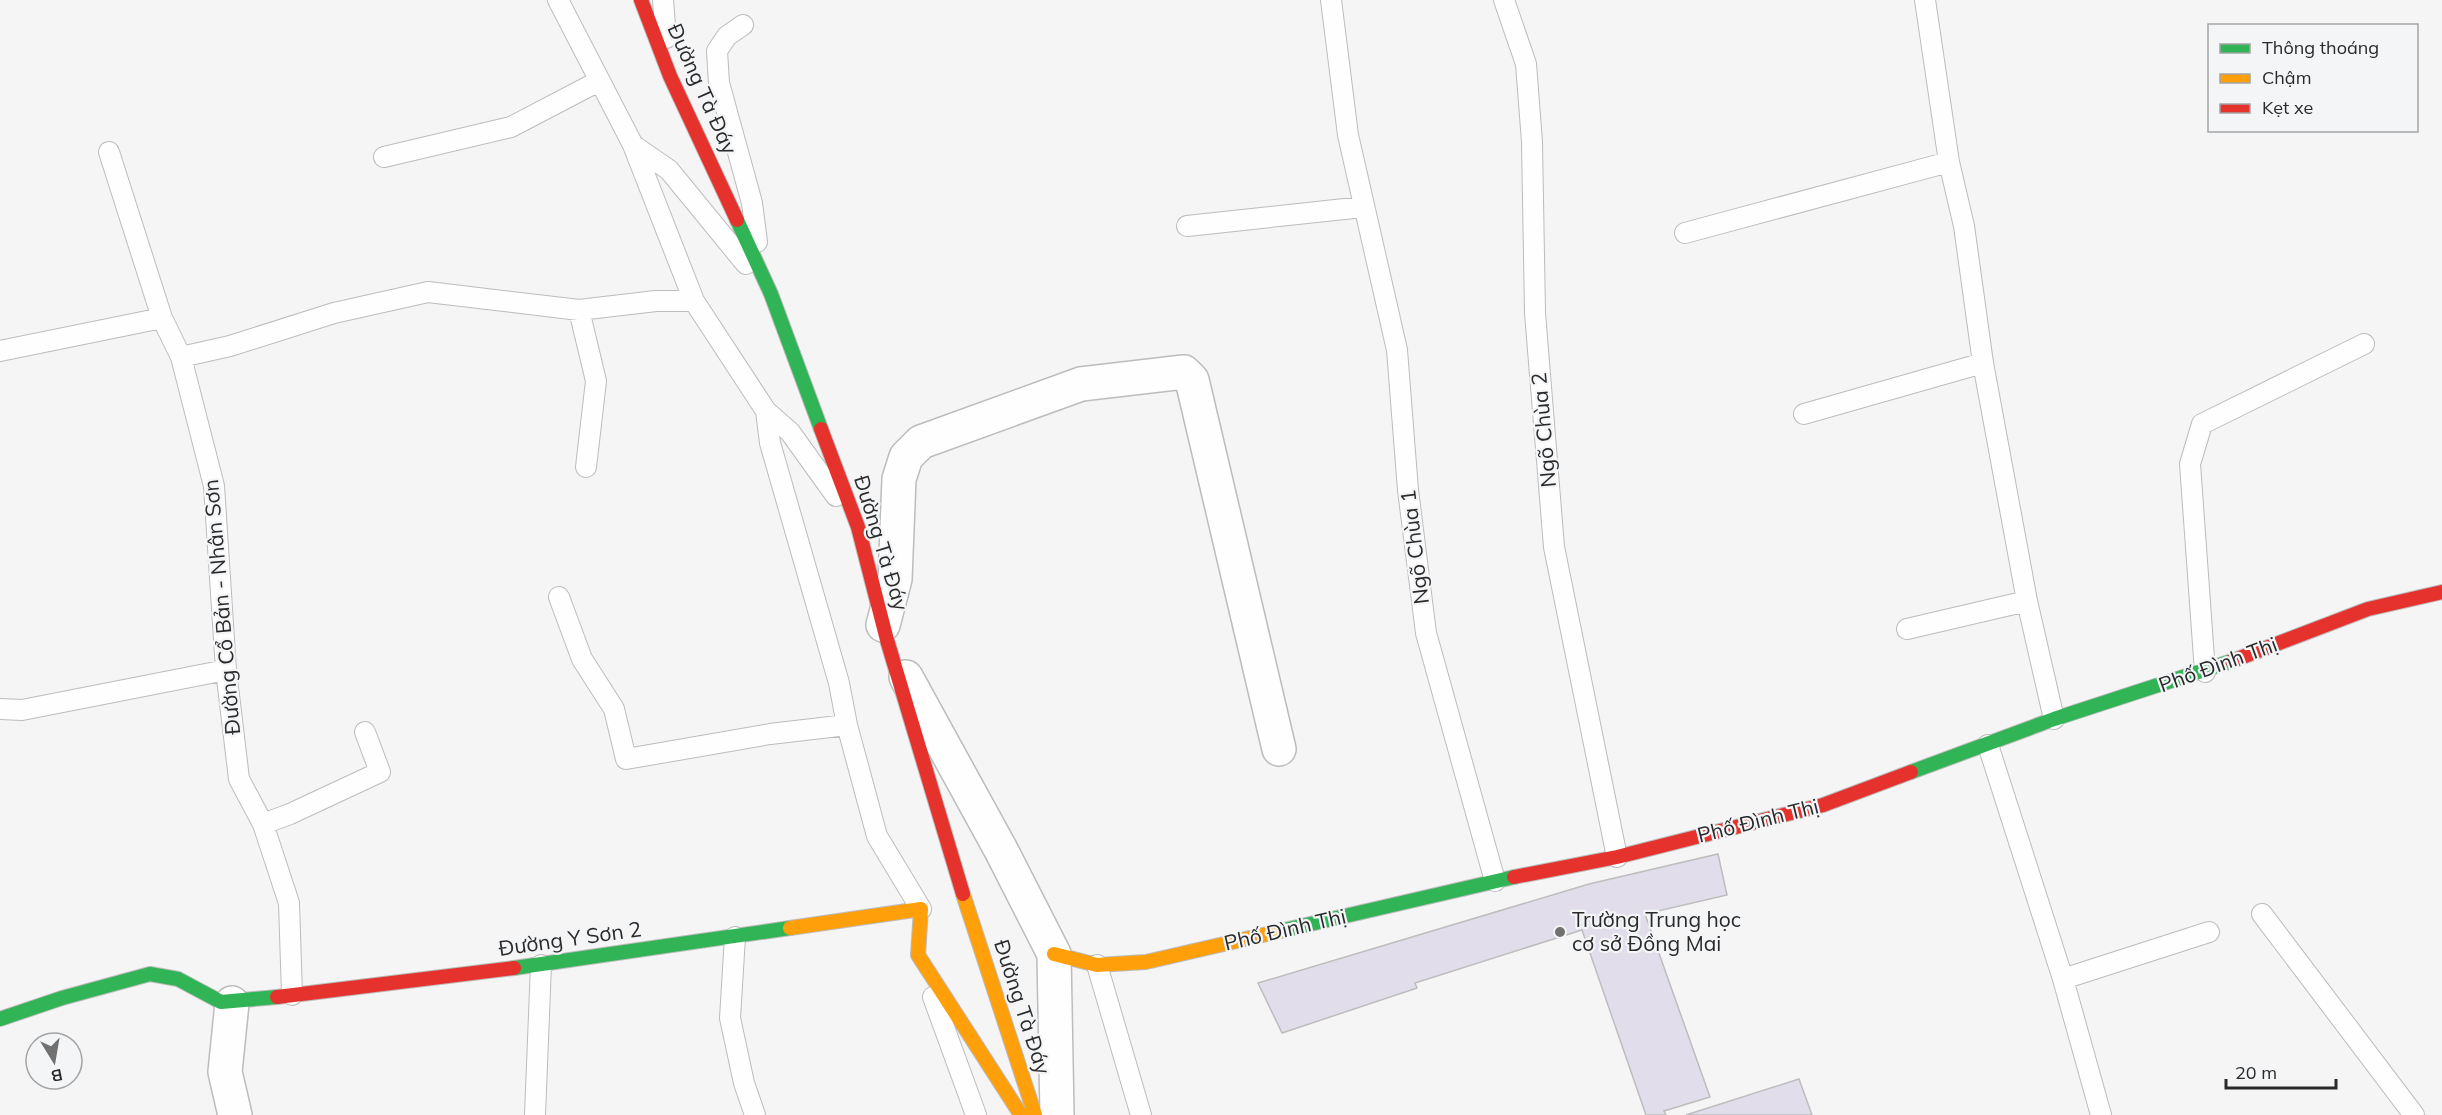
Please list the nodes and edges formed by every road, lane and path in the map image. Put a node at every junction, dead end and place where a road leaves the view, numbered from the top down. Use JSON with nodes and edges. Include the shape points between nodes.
{"nodes":[{"id":1,"x":558,"y":0,"type":"edge"},
{"id":2,"x":640,"y":0,"type":"edge"},
{"id":3,"x":663,"y":0,"type":"edge"},
{"id":4,"x":1331,"y":0,"type":"edge"},
{"id":5,"x":1504,"y":0,"type":"edge"},
{"id":6,"x":1925,"y":0,"type":"edge"},
{"id":7,"x":743,"y":26,"type":"dead end"},
{"id":8,"x":670,"y":76,"type":"junction"},
{"id":9,"x":599,"y":81,"type":"junction"},
{"id":10,"x":633,"y":146,"type":"junction"},
{"id":11,"x":109,"y":152,"type":"dead end"},
{"id":12,"x":384,"y":157,"type":"dead end"},
{"id":13,"x":1949,"y":162,"type":"junction"},
{"id":14,"x":1363,"y":207,"type":"junction"},
{"id":15,"x":1187,"y":226,"type":"dead end"},
{"id":16,"x":1685,"y":233,"type":"dead end"},
{"id":17,"x":761,"y":272,"type":"junction"},
{"id":18,"x":771,"y":294,"type":"junction"},
{"id":19,"x":694,"y":302,"type":"junction"},
{"id":20,"x":579,"y":310,"type":"junction"},
{"id":21,"x":162,"y":318,"type":"junction"},
{"id":22,"x":2364,"y":344,"type":"dead end"},
{"id":23,"x":0,"y":351,"type":"edge"},
{"id":24,"x":181,"y":357,"type":"junction"},
{"id":25,"x":1983,"y":363,"type":"junction"},
{"id":26,"x":766,"y":411,"type":"junction"},
{"id":27,"x":1804,"y":414,"type":"dead end"},
{"id":28,"x":586,"y":467,"type":"dead end"},
{"id":29,"x":858,"y":527,"type":"junction"},
{"id":30,"x":2442,"y":592,"type":"edge"},
{"id":31,"x":559,"y":597,"type":"dead end"},
{"id":32,"x":2027,"y":601,"type":"junction"},
{"id":33,"x":1908,"y":629,"type":"dead end"},
{"id":34,"x":885,"y":633,"type":"junction"},
{"id":35,"x":226,"y":670,"type":"junction"},
{"id":36,"x":2205,"y":672,"type":"junction"},
{"id":37,"x":0,"y":709,"type":"edge"},
{"id":38,"x":2054,"y":719,"type":"junction"},
{"id":39,"x":847,"y":726,"type":"junction"},
{"id":40,"x":365,"y":732,"type":"dead end"},
{"id":41,"x":1988,"y":745,"type":"junction"},
{"id":42,"x":1279,"y":749,"type":"dead end"},
{"id":43,"x":263,"y":824,"type":"junction"},
{"id":44,"x":1617,"y":856,"type":"junction"},
{"id":45,"x":1495,"y":882,"type":"junction"},
{"id":46,"x":921,"y":909,"type":"junction"},
{"id":47,"x":2262,"y":914,"type":"dead end"},
{"id":48,"x":2209,"y":932,"type":"dead end"},
{"id":49,"x":735,"y":937,"type":"junction"},
{"id":50,"x":1054,"y":954,"type":"junction"},
{"id":51,"x":918,"y":955,"type":"junction"},
{"id":52,"x":540,"y":965,"type":"junction"},
{"id":53,"x":1096,"y":965,"type":"junction"},
{"id":54,"x":2063,"y":979,"type":"junction"},
{"id":55,"x":292,"y":995,"type":"junction"},
{"id":56,"x":232,"y":1003,"type":"junction"},
{"id":57,"x":0,"y":1019,"type":"edge"},
{"id":58,"x":1052,"y":1114,"type":"edge"},
{"id":59,"x":234,"y":1115,"type":"edge"},
{"id":60,"x":535,"y":1115,"type":"edge"},
{"id":61,"x":755,"y":1115,"type":"edge"},
{"id":62,"x":976,"y":1115,"type":"edge"},
{"id":63,"x":1021,"y":1115,"type":"edge"},
{"id":64,"x":1141,"y":1115,"type":"edge"},
{"id":65,"x":2101,"y":1115,"type":"edge"},
{"id":66,"x":2414,"y":1115,"type":"edge"}],
"edges":[{"from":1,"to":9,"type":"lane"},
{"from":2,"to":8,"type":"street","name":"Đường Tà Đáy"},
{"from":3,"to":8,"type":"lane"},
{"from":4,"to":14,"type":"lane","name":"Ngõ Chùa 1","via":[[1348,135]]},
{"from":5,"to":44,"type":"lane","name":"Ngõ Chùa 2","via":[[1526,64],[1532,142],[1535,313],[1554,547]]},
{"from":6,"to":13,"type":"lane"},
{"from":7,"to":17,"type":"lane","via":[[727,36],[717,51],[720,83],[752,203]]},
{"from":8,"to":17,"type":"street","name":"Đường Tà Đáy"},
{"from":9,"to":10,"type":"lane"},
{"from":9,"to":12,"type":"lane","via":[[512,127]]},
{"from":10,"to":18,"type":"lane","via":[[669,170]]},
{"from":10,"to":19,"type":"lane"},
{"from":11,"to":21,"type":"lane","name":"Đường Cổ Bản - Nhân Sơn"},
{"from":13,"to":16,"type":"lane"},
{"from":13,"to":25,"type":"lane","via":[[1964,226]]},
{"from":14,"to":15,"type":"lane"},
{"from":14,"to":45,"type":"lane","name":"Ngõ Chùa 1","via":[[1397,350],[1408,490],[1426,633]]},
{"from":17,"to":18,"type":"street","name":"Đường Tà Đáy"},
{"from":18,"to":29,"type":"street","name":"Đường Tà Đáy"},
{"from":19,"to":20,"type":"lane","via":[[656,301]]},
{"from":19,"to":26,"type":"lane"},
{"from":20,"to":24,"type":"lane","via":[[428,292],[334,313]]},
{"from":20,"to":28,"type":"lane","via":[[596,381]]},
{"from":21,"to":23,"type":"lane"},
{"from":21,"to":24,"type":"lane","name":"Đường Cổ Bản - Nhân Sơn"},
{"from":22,"to":36,"type":"lane","via":[[2202,424],[2190,464]]},
{"from":24,"to":35,"type":"lane","name":"Đường Cổ Bản - Nhân Sơn","via":[[214,486]]},
{"from":25,"to":27,"type":"lane"},
{"from":25,"to":32,"type":"lane"},
{"from":26,"to":29,"type":"lane","via":[[790,432]]},
{"from":26,"to":39,"type":"lane","via":[[770,443],[839,683]]},
{"from":29,"to":34,"type":"street","name":"Đường Tà Đáy"},
{"from":30,"to":36,"type":"street","name":"Phố Đình Thị","via":[[2368,609]]},
{"from":31,"to":39,"type":"lane","via":[[582,658],[614,709],[626,759],[770,734]]},
{"from":32,"to":33,"type":"lane"},
{"from":32,"to":38,"type":"lane"},
{"from":34,"to":42,"type":"street","via":[[895,579],[899,479],[906,457],[921,442],[1081,384],[1184,372],[1192,380]]},
{"from":34,"to":50,"type":"street"},
{"from":34,"to":58,"type":"street","name":"Đường Tà Đáy","via":[[981,953]]},
{"from":35,"to":37,"type":"lane","via":[[22,710]]},
{"from":35,"to":43,"type":"lane","name":"Đường Cổ Bản - Nhân Sơn","via":[[239,779]]},
{"from":36,"to":38,"type":"street","name":"Phố Đình Thị"},
{"from":38,"to":41,"type":"street","name":"Phố Đình Thị"},
{"from":39,"to":46,"type":"lane","via":[[877,836]]},
{"from":40,"to":43,"type":"lane","via":[[380,772]]},
{"from":41,"to":44,"type":"street","name":"Phố Đình Thị","via":[[1823,805]]},
{"from":41,"to":54,"type":"lane"},
{"from":43,"to":55,"type":"lane","name":"Đường Cổ Bản - Nhân Sơn","via":[[289,903]]},
{"from":44,"to":45,"type":"street","name":"Phố Đình Thị"},
{"from":45,"to":53,"type":"street","name":"Phố Đình Thị","via":[[1155,960]]},
{"from":46,"to":49,"type":"street","name":"Đường Y Sơn 2"},
{"from":46,"to":51,"type":"street"},
{"from":47,"to":66,"type":"lane"},
{"from":48,"to":54,"type":"lane"},
{"from":49,"to":52,"type":"street","name":"Đường Y Sơn 2"},
{"from":49,"to":61,"type":"lane","via":[[730,1018]]},
{"from":50,"to":53,"type":"street","name":"Phố Đình Thị"},
{"from":50,"to":58,"type":"street"},
{"from":51,"to":62,"type":"lane"},
{"from":51,"to":63,"type":"street"},
{"from":52,"to":55,"type":"street","name":"Đường Y Sơn 2"},
{"from":52,"to":60,"type":"lane"},
{"from":53,"to":64,"type":"lane"},
{"from":54,"to":65,"type":"lane"},
{"from":55,"to":56,"type":"street","name":"Đường Y Sơn 2"},
{"from":56,"to":57,"type":"street","name":"Đường Y Sơn 2","via":[[221,1002],[178,979],[150,974]]},
{"from":56,"to":59,"type":"street","via":[[225,1072]]}]}
